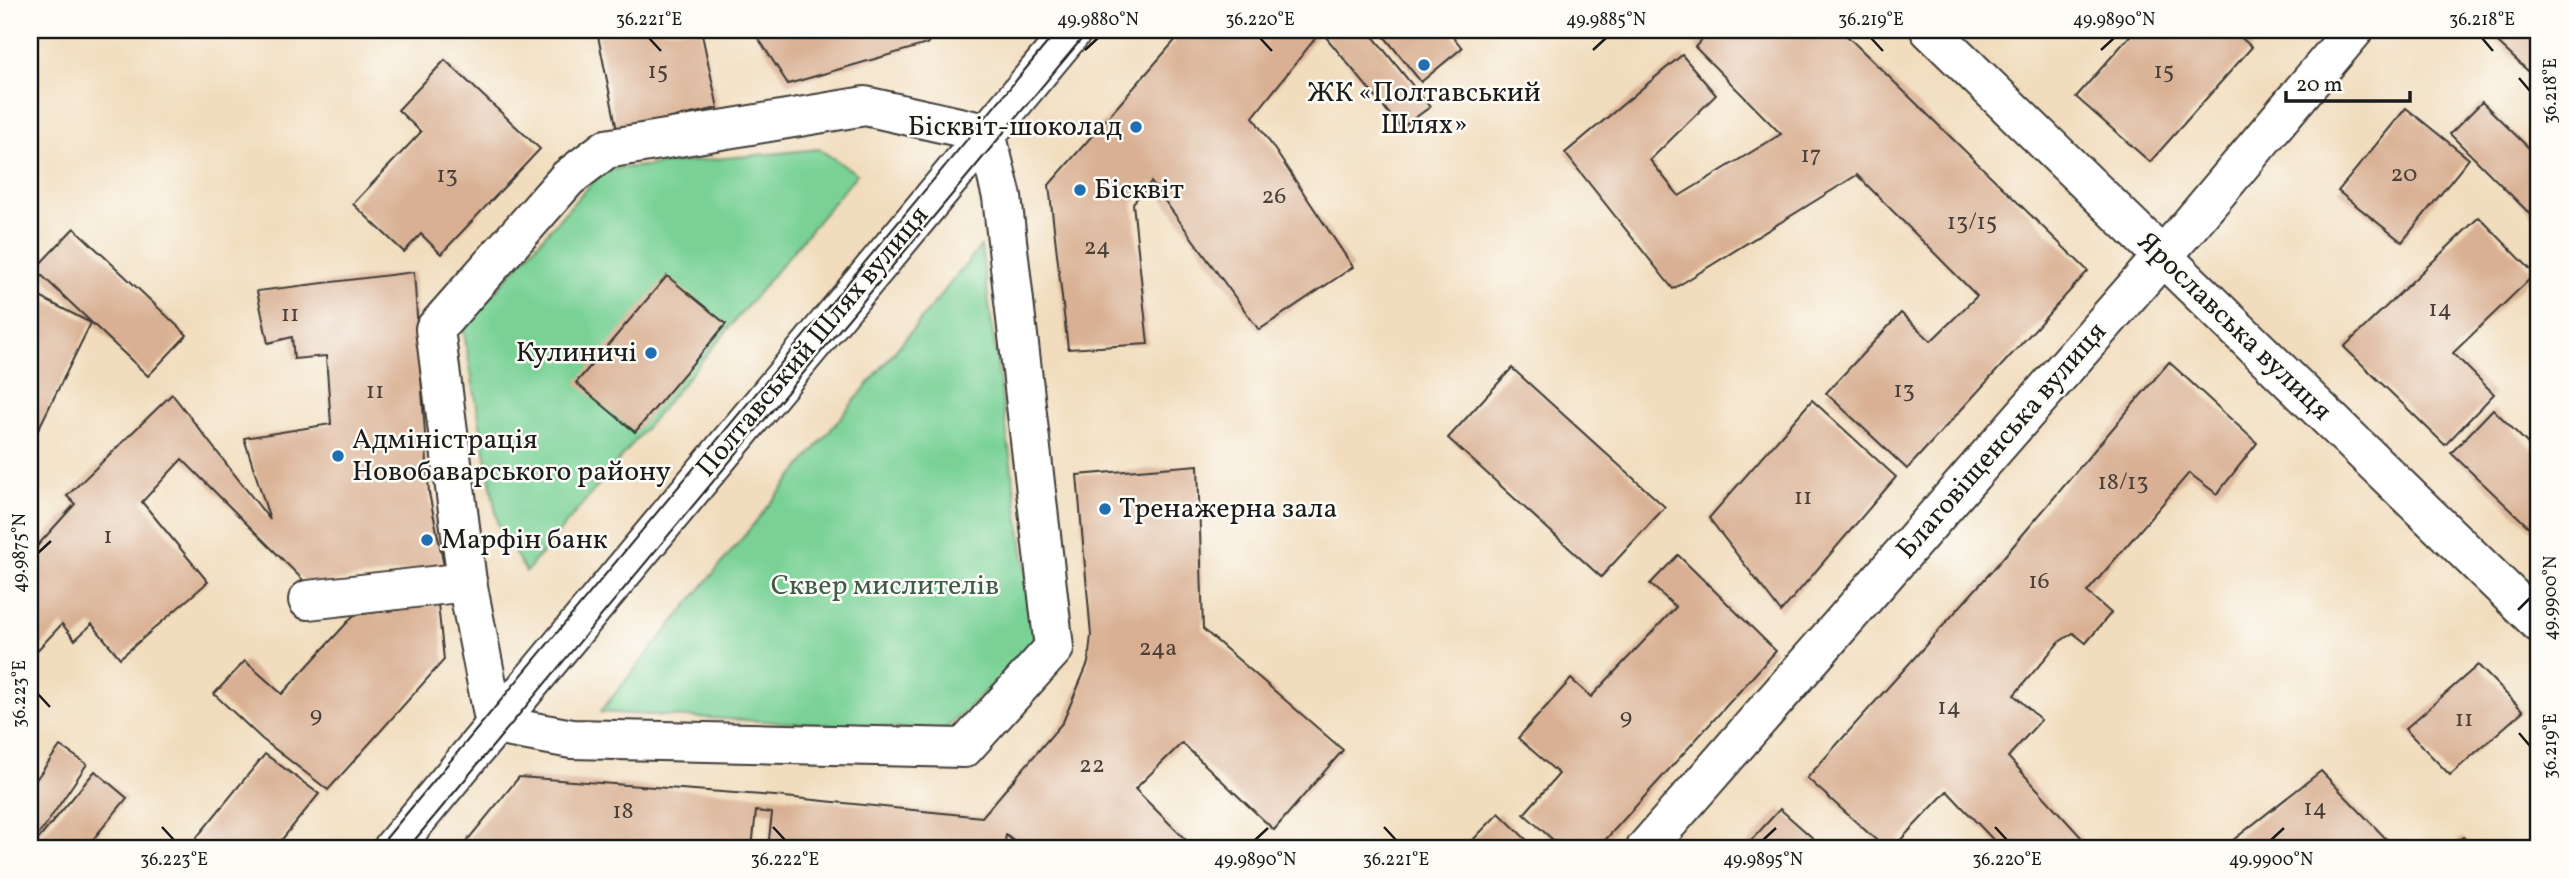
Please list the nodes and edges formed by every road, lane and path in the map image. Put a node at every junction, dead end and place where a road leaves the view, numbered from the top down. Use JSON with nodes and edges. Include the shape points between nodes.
{"nodes":[{"id":1,"x":1073,"y":30,"type":"edge"},
{"id":2,"x":1930,"y":30,"type":"edge"},
{"id":3,"x":2354,"y":30,"type":"edge"},
{"id":4,"x":986,"y":134,"type":"junction"},
{"id":5,"x":2161,"y":258,"type":"junction"},
{"id":6,"x":467,"y":582,"type":"junction"},
{"id":7,"x":308,"y":600,"type":"dead end"},
{"id":8,"x":2539,"y":623,"type":"edge"},
{"id":9,"x":495,"y":725,"type":"junction"},
{"id":10,"x":393,"y":848,"type":"edge"},
{"id":11,"x":1646,"y":848,"type":"edge"}],
"edges":[{"from":1,"to":4,"type":"street","name":"Полтавський Шлях вулиця"},
{"from":2,"to":5,"type":"street","name":"Ярославська вулиця"},
{"from":3,"to":5,"type":"street","name":"Благовіщенська вулиця"},
{"from":4,"to":6,"type":"street","via":[[865,106],[606,149],[568,178],[435,329]]},
{"from":4,"to":9,"type":"street","name":"Полтавський Шлях вулиця"},
{"from":4,"to":9,"type":"street","via":[[1002,197],[1054,648],[964,748],[572,739]]},
{"from":5,"to":8,"type":"street","name":"Ярославська вулиця"},
{"from":5,"to":11,"type":"street","name":"Благовіщенська вулиця"},
{"from":6,"to":7,"type":"street"},
{"from":6,"to":9,"type":"street"},
{"from":9,"to":10,"type":"street","name":"Полтавський Шлях вулиця"}]}
